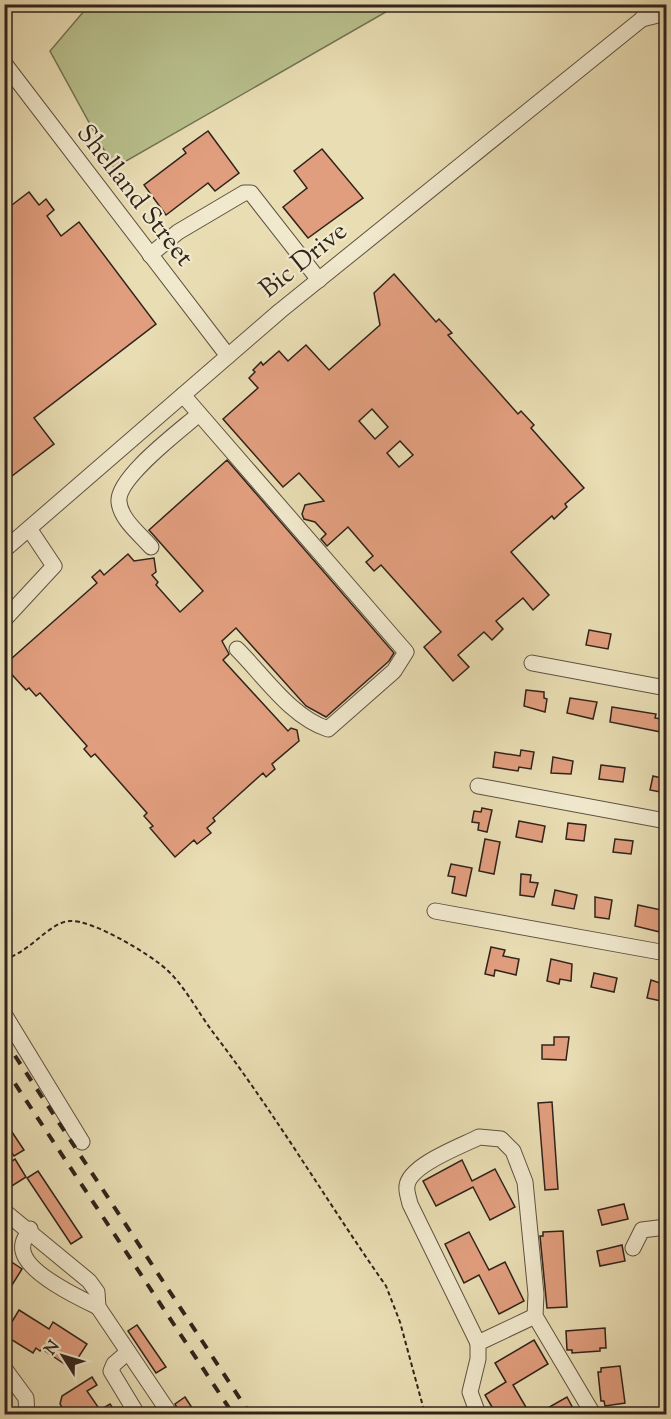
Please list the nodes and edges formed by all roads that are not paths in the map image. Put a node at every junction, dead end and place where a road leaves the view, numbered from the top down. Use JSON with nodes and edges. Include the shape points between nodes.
{"nodes":[{"id":1,"x":652,"y":4,"type":"edge"},
{"id":2,"x":666,"y":13,"type":"edge"},
{"id":3,"x":642,"y":19,"type":"junction"},
{"id":4,"x":6,"y":68,"type":"edge"},
{"id":5,"x":150,"y":255,"type":"junction"},
{"id":6,"x":319,"y":280,"type":"junction"},
{"id":7,"x":228,"y":356,"type":"junction"},
{"id":8,"x":183,"y":395,"type":"junction"},
{"id":9,"x":199,"y":414,"type":"junction"},
{"id":10,"x":30,"y":530,"type":"junction"},
{"id":11,"x":151,"y":547,"type":"dead end"},
{"id":12,"x":4,"y":550,"type":"edge"},
{"id":13,"x":4,"y":620,"type":"edge"},
{"id":14,"x":237,"y":649,"type":"dead end"},
{"id":15,"x":532,"y":663,"type":"dead end"},
{"id":16,"x":666,"y":688,"type":"edge"},
{"id":17,"x":478,"y":786,"type":"dead end"},
{"id":18,"x":666,"y":821,"type":"edge"},
{"id":19,"x":435,"y":911,"type":"dead end"},
{"id":20,"x":666,"y":953,"type":"edge"},
{"id":21,"x":4,"y":1014,"type":"edge"},
{"id":22,"x":82,"y":1142,"type":"dead end"},
{"id":23,"x":4,"y":1211,"type":"edge"},
{"id":24,"x":666,"y":1227,"type":"edge"},
{"id":25,"x":30,"y":1230,"type":"junction"},
{"id":26,"x":633,"y":1248,"type":"dead end"},
{"id":27,"x":98,"y":1307,"type":"junction"},
{"id":28,"x":535,"y":1316,"type":"junction"},
{"id":29,"x":478,"y":1343,"type":"junction"},
{"id":30,"x":128,"y":1352,"type":"junction"},
{"id":31,"x":4,"y":1368,"type":"edge"},
{"id":32,"x":27,"y":1414,"type":"edge"},
{"id":33,"x":137,"y":1414,"type":"edge"},
{"id":34,"x":170,"y":1414,"type":"edge"},
{"id":35,"x":478,"y":1414,"type":"edge"},
{"id":36,"x":593,"y":1414,"type":"edge"}],
"edges":[{"from":1,"to":3,"type":"street","name":"Bic Drive"},
{"from":2,"to":3,"type":"street","name":"Bic Drive"},
{"from":3,"to":6,"type":"street","name":"Bic Drive"},
{"from":4,"to":5,"type":"street","name":"Shelland Street"},
{"from":5,"to":6,"type":"street","via":[[178,232],[244,193],[251,193]]},
{"from":5,"to":7,"type":"street","name":"Shelland Street"},
{"from":6,"to":7,"type":"street","name":"Bic Drive"},
{"from":7,"to":8,"type":"street","name":"Bic Drive"},
{"from":8,"to":9,"type":"street"},
{"from":8,"to":10,"type":"street","name":"Bic Drive"},
{"from":9,"to":11,"type":"street","via":[[136,470],[120,491],[121,510]]},
{"from":9,"to":14,"type":"street","via":[[406,652],[394,671],[328,729],[297,712]]},
{"from":10,"to":12,"type":"street","name":"Bic Drive"},
{"from":10,"to":13,"type":"street","via":[[54,566]]},
{"from":15,"to":16,"type":"street"},
{"from":17,"to":18,"type":"street"},
{"from":19,"to":20,"type":"street"},
{"from":21,"to":22,"type":"street"},
{"from":23,"to":25,"type":"street"},
{"from":24,"to":26,"type":"street","via":[[642,1230]]},
{"from":25,"to":27,"type":"street","via":[[89,1281],[97,1292]]},
{"from":25,"to":27,"type":"street","via":[[23,1241],[26,1260],[61,1287]]},
{"from":27,"to":30,"type":"street"},
{"from":28,"to":29,"type":"street"},
{"from":28,"to":29,"type":"street","via":[[525,1182],[508,1145],[495,1137],[479,1137],[423,1166],[411,1175],[406,1186],[410,1204]]},
{"from":28,"to":36,"type":"street"},
{"from":29,"to":35,"type":"street","via":[[470,1392]]},
{"from":30,"to":33,"type":"street","via":[[111,1371]]},
{"from":30,"to":34,"type":"street"},
{"from":31,"to":32,"type":"street","via":[[26,1398]]}]}
